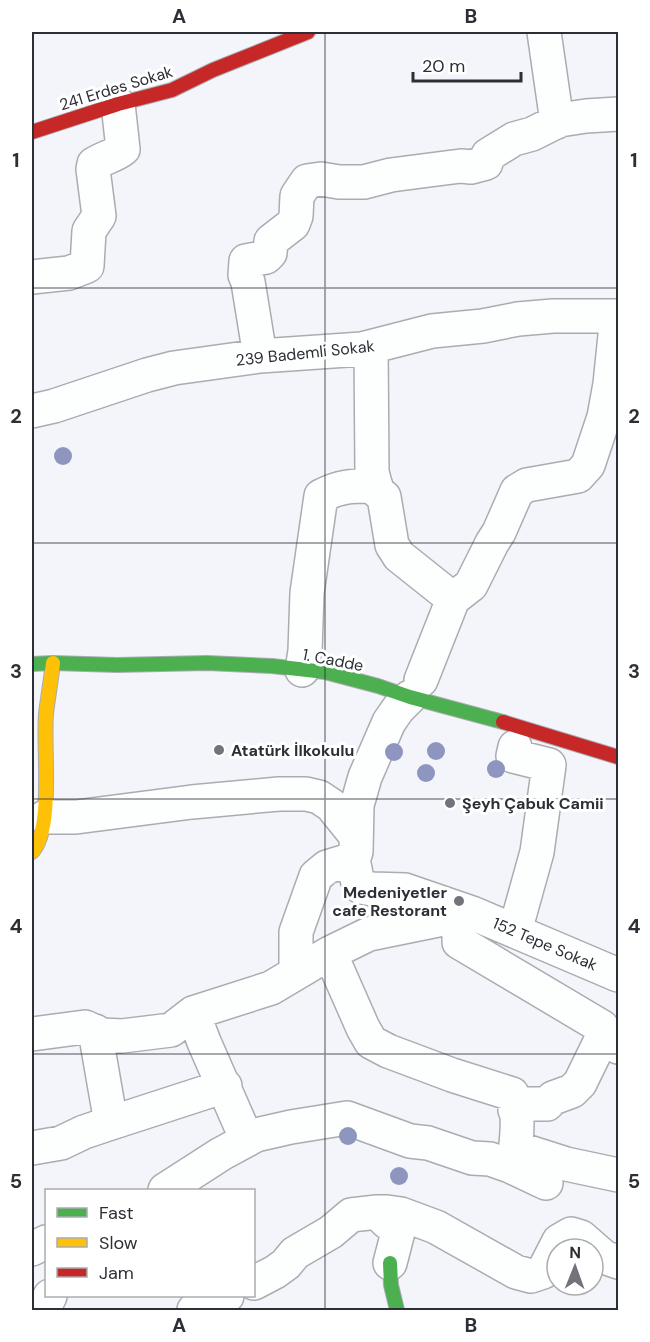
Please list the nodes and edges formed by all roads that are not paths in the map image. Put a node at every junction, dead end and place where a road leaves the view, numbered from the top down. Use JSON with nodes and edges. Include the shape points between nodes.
{"nodes":[{"id":1,"x":308,"y":32,"type":"edge"},
{"id":2,"x":544,"y":32,"type":"edge"},
{"id":3,"x":118,"y":104,"type":"junction"},
{"id":4,"x":618,"y":114,"type":"edge"},
{"id":5,"x":557,"y":122,"type":"junction"},
{"id":6,"x":32,"y":132,"type":"edge"},
{"id":7,"x":32,"y":277,"type":"edge"},
{"id":8,"x":618,"y":316,"type":"edge"},
{"id":9,"x":370,"y":347,"type":"junction"},
{"id":10,"x":260,"y":356,"type":"junction"},
{"id":11,"x":32,"y":411,"type":"edge"},
{"id":12,"x":376,"y":486,"type":"junction"},
{"id":13,"x":453,"y":599,"type":"junction"},
{"id":14,"x":53,"y":663,"type":"junction"},
{"id":15,"x":32,"y":664,"type":"edge"},
{"id":16,"x":303,"y":670,"type":"junction"},
{"id":17,"x":416,"y":688,"type":"junction"},
{"id":18,"x":515,"y":747,"type":"dead end"},
{"id":19,"x":618,"y":757,"type":"edge"},
{"id":20,"x":45,"y":817,"type":"junction"},
{"id":21,"x":354,"y":847,"type":"junction"},
{"id":22,"x":32,"y":852,"type":"edge"},
{"id":23,"x":463,"y":915,"type":"junction"},
{"id":24,"x":515,"y":931,"type":"junction"},
{"id":25,"x":330,"y":953,"type":"junction"},
{"id":26,"x":296,"y":973,"type":"junction"},
{"id":27,"x":618,"y":975,"type":"edge"},
{"id":28,"x":193,"y":1013,"type":"junction"},
{"id":29,"x":95,"y":1031,"type":"junction"},
{"id":30,"x":32,"y":1034,"type":"edge"},
{"id":31,"x":610,"y":1042,"type":"edge"},
{"id":32,"x":225,"y":1086,"type":"junction"},
{"id":33,"x":515,"y":1110,"type":"junction"},
{"id":34,"x":111,"y":1123,"type":"junction"},
{"id":35,"x":247,"y":1140,"type":"junction"},
{"id":36,"x":32,"y":1148,"type":"edge"},
{"id":37,"x":514,"y":1158,"type":"junction"},
{"id":38,"x":618,"y":1174,"type":"edge"},
{"id":39,"x":546,"y":1183,"type":"dead end"},
{"id":40,"x":168,"y":1189,"type":"edge"},
{"id":41,"x":377,"y":1212,"type":"junction"},
{"id":42,"x":618,"y":1262,"type":"edge"},
{"id":43,"x":390,"y":1263,"type":"joint"},
{"id":44,"x":255,"y":1282,"type":"edge"},
{"id":45,"x":50,"y":1297,"type":"edge"},
{"id":46,"x":225,"y":1297,"type":"edge"},
{"id":47,"x":43,"y":1311,"type":"edge"},
{"id":48,"x":195,"y":1311,"type":"edge"},
{"id":49,"x":397,"y":1311,"type":"edge"}],
"edges":[{"from":1,"to":3,"type":"main road","name":"241 Erdes Sokak","via":[[172,90]]},
{"from":2,"to":5,"type":"street"},
{"from":3,"to":6,"type":"main road","name":"241 Erdes Sokak"},
{"from":3,"to":7,"type":"street","via":[[123,149],[94,164],[99,216],[89,231],[87,266],[69,273]]},
{"from":4,"to":5,"type":"street"},
{"from":5,"to":10,"type":"street","via":[[514,139],[488,155],[486,164],[364,182],[307,181],[297,196],[292,224],[271,242],[270,254],[246,261],[245,275]]},
{"from":8,"to":9,"type":"street","name":"239 Bademli Sokak","via":[[518,319],[432,332]]},
{"from":8,"to":13,"type":"street","via":[[604,417],[588,465],[578,476],[517,490],[500,532],[471,585]]},
{"from":9,"to":10,"type":"street","name":"239 Bademli Sokak"},
{"from":9,"to":12,"type":"street","via":[[372,472]]},
{"from":10,"to":11,"type":"street","name":"239 Bademli Sokak","via":[[174,368]]},
{"from":12,"to":13,"type":"street","via":[[384,497],[392,545],[399,556]]},
{"from":12,"to":16,"type":"street","via":[[346,486],[321,495],[307,593]]},
{"from":13,"to":17,"type":"street"},
{"from":14,"to":15,"type":"main road","name":"1. Cadde"},
{"from":14,"to":16,"type":"main road","name":"1. Cadde","via":[[207,663]]},
{"from":14,"to":20,"type":"main road","via":[[46,715]]},
{"from":16,"to":17,"type":"main road","name":"1. Cadde","via":[[378,686]]},
{"from":17,"to":19,"type":"main road","name":"1. Cadde","via":[[484,716]]},
{"from":17,"to":21,"type":"street","via":[[389,722],[364,777]]},
{"from":18,"to":24,"type":"street","via":[[513,756],[549,765],[537,852]]},
{"from":20,"to":21,"type":"street","via":[[306,794],[331,805]]},
{"from":20,"to":22,"type":"main road","via":[[43,834]]},
{"from":21,"to":23,"type":"street","name":"152 Tepe Sokak","via":[[361,887],[405,890]]},
{"from":21,"to":26,"type":"street","via":[[316,876],[297,932]]},
{"from":23,"to":24,"type":"street","name":"152 Tepe Sokak"},
{"from":23,"to":25,"type":"street","via":[[369,934]]},
{"from":23,"to":31,"type":"street","via":[[459,942],[602,1027]]},
{"from":24,"to":27,"type":"street","name":"152 Tepe Sokak"},
{"from":25,"to":26,"type":"street"},
{"from":25,"to":33,"type":"street","via":[[371,1042],[512,1094]]},
{"from":26,"to":28,"type":"street","via":[[270,988]]},
{"from":28,"to":29,"type":"street","via":[[171,1030],[122,1036]]},
{"from":28,"to":32,"type":"street"},
{"from":29,"to":30,"type":"street","via":[[85,1027]]},
{"from":29,"to":34,"type":"street"},
{"from":31,"to":33,"type":"street","via":[[572,1091],[547,1104],[526,1104]]},
{"from":32,"to":34,"type":"street"},
{"from":32,"to":35,"type":"street"},
{"from":33,"to":37,"type":"street"},
{"from":34,"to":36,"type":"street","via":[[61,1143]]},
{"from":35,"to":37,"type":"street","via":[[291,1127],[347,1118],[472,1158]]},
{"from":35,"to":40,"type":"street"},
{"from":37,"to":38,"type":"street"},
{"from":37,"to":39,"type":"street"},
{"from":41,"to":42,"type":"street","via":[[401,1214],[436,1227],[516,1272],[531,1276],[543,1272],[559,1240],[571,1234]]},
{"from":41,"to":43,"type":"street","via":[[397,1226]]},
{"from":41,"to":44,"type":"street","via":[[351,1215]]},
{"from":43,"to":49,"type":"main road"},
{"from":45,"to":47,"type":"street"},
{"from":46,"to":48,"type":"street"}]}
